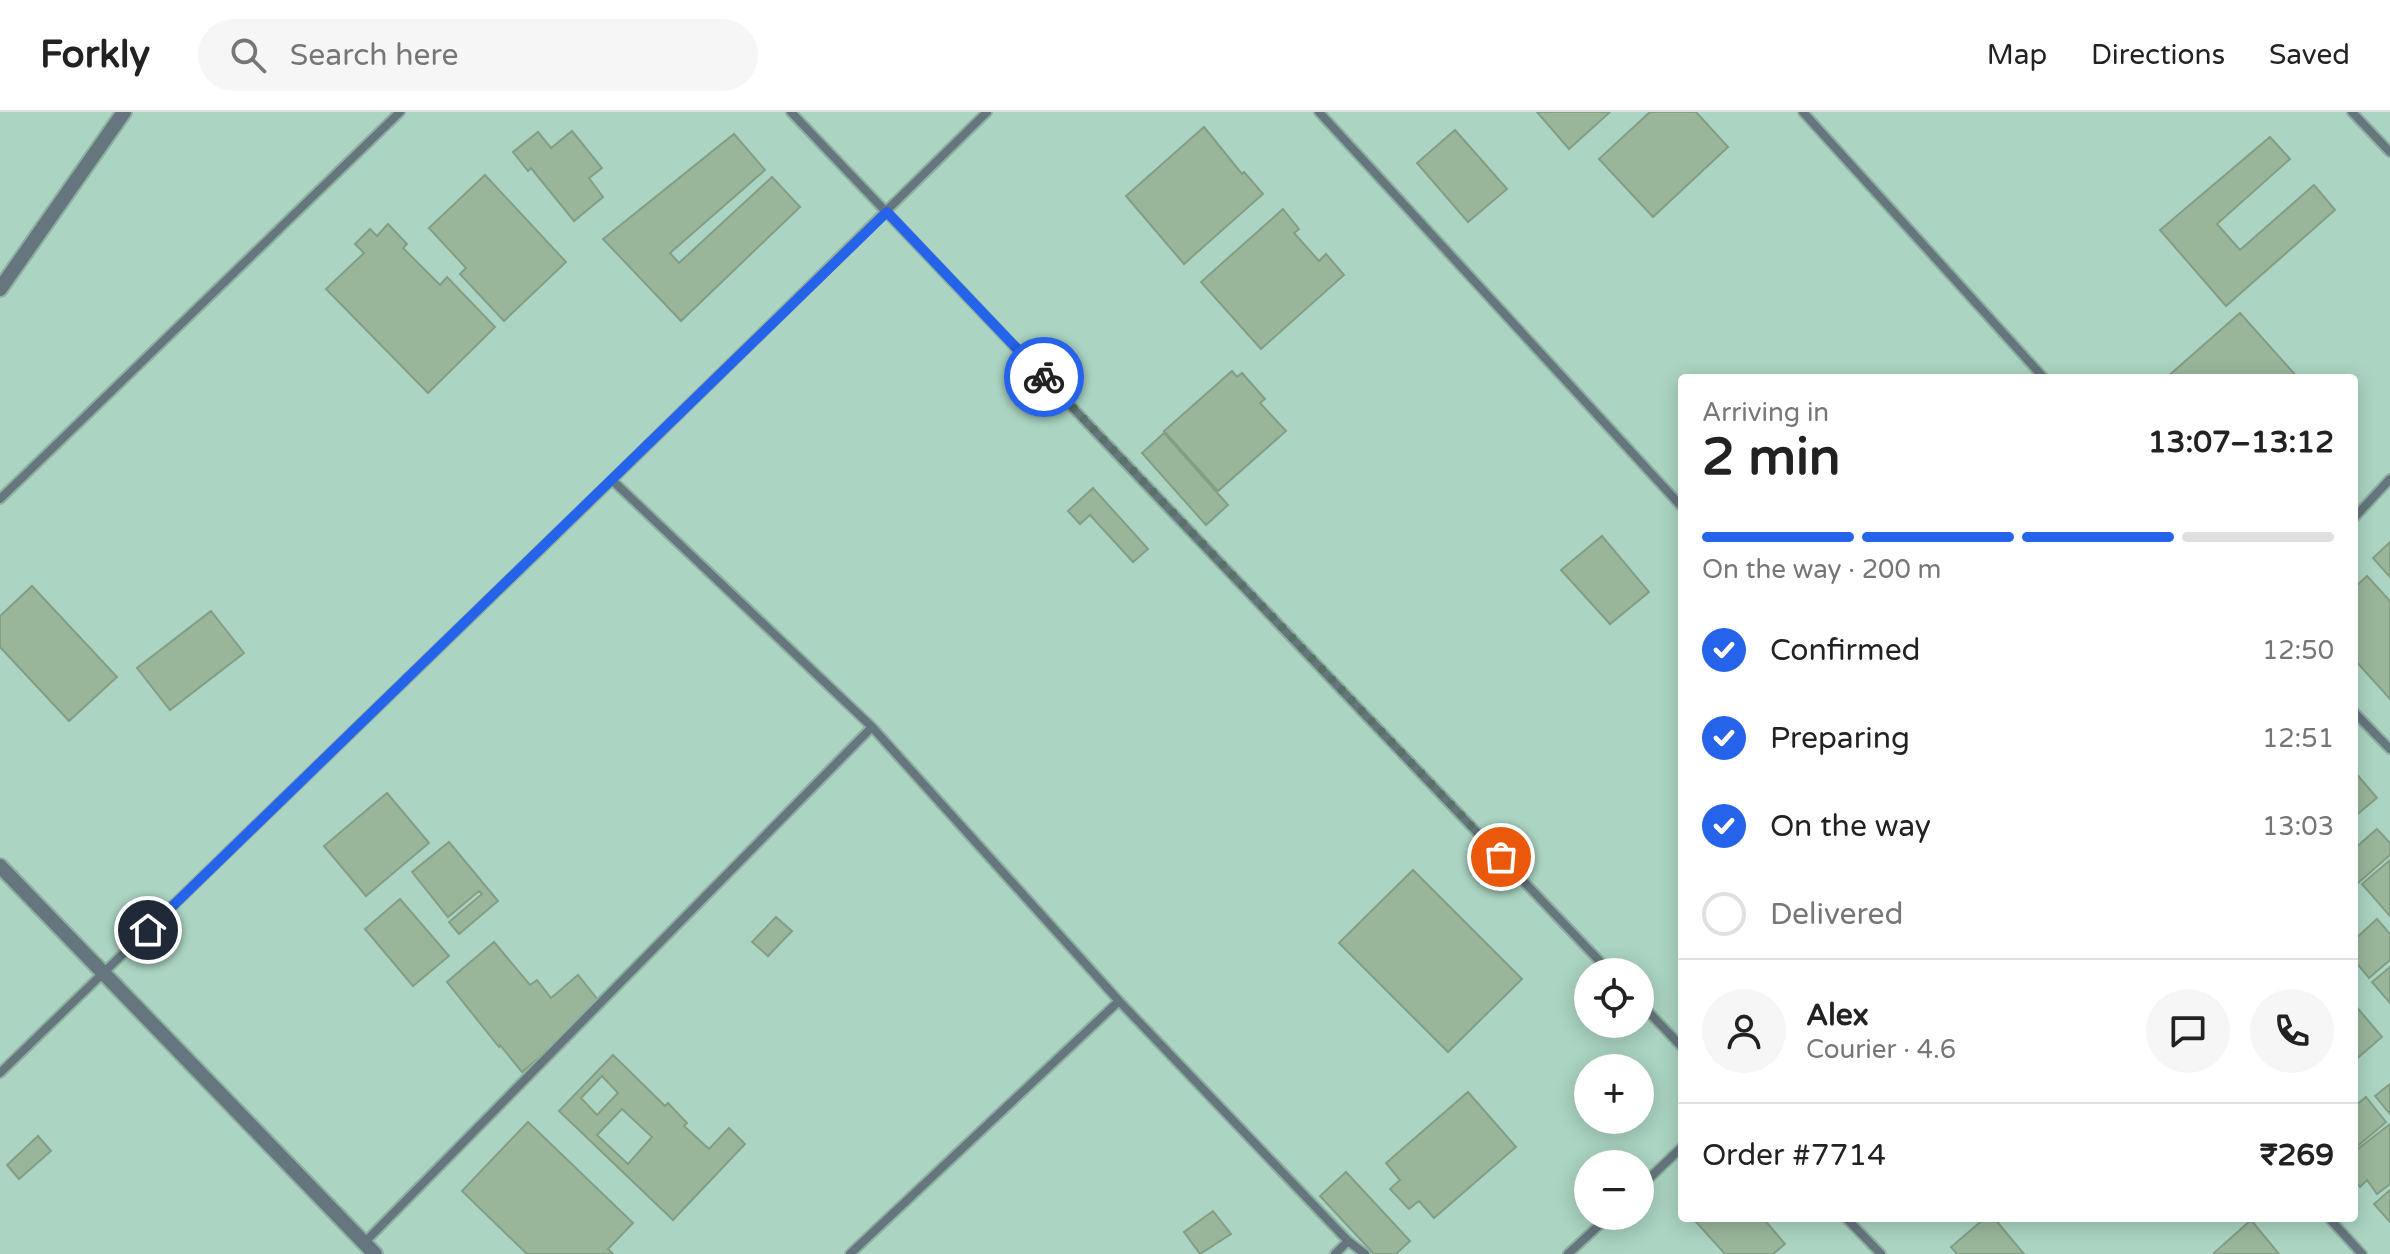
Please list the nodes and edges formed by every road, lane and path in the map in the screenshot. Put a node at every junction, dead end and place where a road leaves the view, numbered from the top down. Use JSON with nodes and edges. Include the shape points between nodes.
{"nodes":[{"id":1,"x":124,"y":112,"type":"edge"},
{"id":2,"x":400,"y":112,"type":"edge"},
{"id":3,"x":791,"y":112,"type":"edge"},
{"id":4,"x":987,"y":112,"type":"edge"},
{"id":5,"x":1319,"y":112,"type":"edge"},
{"id":6,"x":1803,"y":112,"type":"edge"},
{"id":7,"x":2352,"y":112,"type":"edge"},
{"id":8,"x":2390,"y":152,"type":"edge"},
{"id":9,"x":887,"y":212,"type":"junction"},
{"id":10,"x":0,"y":289,"type":"edge"},
{"id":11,"x":2040,"y":374,"type":"edge"},
{"id":12,"x":2390,"y":479,"type":"edge"},
{"id":13,"x":612,"y":480,"type":"junction"},
{"id":14,"x":0,"y":499,"type":"edge"},
{"id":15,"x":1678,"y":503,"type":"edge"},
{"id":16,"x":2358,"y":514,"type":"edge"},
{"id":17,"x":2358,"y":716,"type":"edge"},
{"id":18,"x":872,"y":727,"type":"junction"},
{"id":19,"x":2390,"y":749,"type":"edge"},
{"id":20,"x":0,"y":866,"type":"edge"},
{"id":21,"x":1597,"y":958,"type":"edge"},
{"id":22,"x":104,"y":973,"type":"junction"},
{"id":23,"x":1119,"y":1001,"type":"junction"},
{"id":24,"x":1654,"y":1018,"type":"edge"},
{"id":25,"x":1678,"y":1043,"type":"edge"},
{"id":26,"x":0,"y":1073,"type":"edge"},
{"id":27,"x":1678,"y":1151,"type":"edge"},
{"id":28,"x":1654,"y":1174,"type":"edge"},
{"id":29,"x":1850,"y":1222,"type":"edge"},
{"id":30,"x":2333,"y":1222,"type":"edge"},
{"id":31,"x":1594,"y":1230,"type":"edge"},
{"id":32,"x":1348,"y":1241,"type":"junction"},
{"id":33,"x":364,"y":1243,"type":"junction"},
{"id":34,"x":375,"y":1254,"type":"edge"},
{"id":35,"x":850,"y":1254,"type":"edge"},
{"id":36,"x":1335,"y":1254,"type":"edge"},
{"id":37,"x":1365,"y":1254,"type":"edge"},
{"id":38,"x":1568,"y":1254,"type":"edge"},
{"id":39,"x":1881,"y":1254,"type":"edge"},
{"id":40,"x":2362,"y":1254,"type":"edge"}],
"edges":[{"from":1,"to":10,"type":"street"},
{"from":2,"to":14,"type":"street"},
{"from":3,"to":9,"type":"street"},
{"from":4,"to":9,"type":"street"},
{"from":5,"to":15,"type":"street"},
{"from":6,"to":11,"type":"street"},
{"from":7,"to":8,"type":"street"},
{"from":9,"to":13,"type":"street"},
{"from":9,"to":21,"type":"street"},
{"from":12,"to":16,"type":"street"},
{"from":13,"to":18,"type":"street"},
{"from":13,"to":22,"type":"street"},
{"from":17,"to":19,"type":"street"},
{"from":18,"to":23,"type":"street"},
{"from":18,"to":33,"type":"street"},
{"from":20,"to":22,"type":"street"},
{"from":22,"to":26,"type":"street"},
{"from":22,"to":33,"type":"street"},
{"from":23,"to":32,"type":"street"},
{"from":23,"to":35,"type":"street"},
{"from":24,"to":25,"type":"street"},
{"from":27,"to":28,"type":"street"},
{"from":29,"to":39,"type":"street"},
{"from":30,"to":40,"type":"street"},
{"from":31,"to":38,"type":"street"},
{"from":32,"to":36,"type":"street"},
{"from":32,"to":37,"type":"street"},
{"from":33,"to":34,"type":"street"}]}
